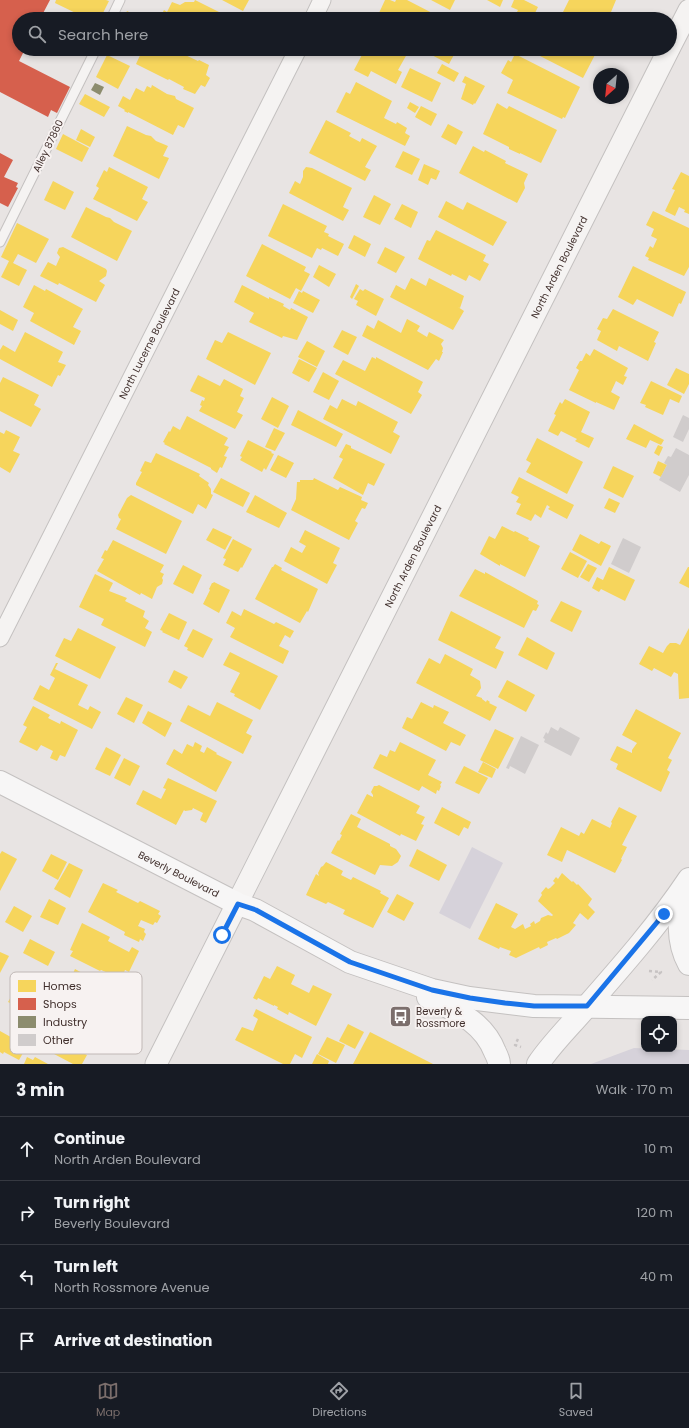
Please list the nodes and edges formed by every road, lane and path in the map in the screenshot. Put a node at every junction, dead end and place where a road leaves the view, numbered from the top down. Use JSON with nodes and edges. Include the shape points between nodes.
{"nodes":[{"id":1,"x":120,"y":0,"type":"edge"},
{"id":2,"x":322,"y":0,"type":"edge"},
{"id":3,"x":689,"y":10,"type":"edge"},
{"id":4,"x":114,"y":12,"type":"edge"},
{"id":5,"x":316,"y":12,"type":"edge"},
{"id":6,"x":677,"y":33,"type":"edge"},
{"id":7,"x":93,"y":56,"type":"edge"},
{"id":8,"x":294,"y":56,"type":"edge"},
{"id":9,"x":665,"y":56,"type":"edge"},
{"id":10,"x":0,"y":242,"type":"edge"},
{"id":11,"x":0,"y":638,"type":"edge"},
{"id":12,"x":0,"y":782,"type":"edge"},
{"id":13,"x":686,"y":883,"type":"edge"},
{"id":14,"x":238,"y":904,"type":"junction"},
{"id":15,"x":350,"y":962,"type":"junction"},
{"id":16,"x":689,"y":964,"type":"edge"},
{"id":17,"x":649,"y":971,"type":"dead end"},
{"id":18,"x":652,"y":980,"type":"dead end"},
{"id":19,"x":587,"y":1006,"type":"junction"},
{"id":20,"x":689,"y":1008,"type":"edge"},
{"id":21,"x":156,"y":1064,"type":"edge"},
{"id":22,"x":500,"y":1064,"type":"edge"},
{"id":23,"x":538,"y":1064,"type":"edge"}],
"edges":[{"from":1,"to":4,"type":"lane"},
{"from":2,"to":5,"type":"street"},
{"from":3,"to":6,"type":"street","name":"North Arden Boulevard"},
{"from":7,"to":10,"type":"lane","name":"Alley 87860"},
{"from":8,"to":11,"type":"street","name":"North Lucerne Boulevard"},
{"from":9,"to":14,"type":"street","name":"North Arden Boulevard"},
{"from":12,"to":14,"type":"main road","name":"Beverly Boulevard"},
{"from":13,"to":16,"type":"main road","via":[[679,912],[680,935]]},
{"from":13,"to":19,"type":"main road","via":[[664,914]]},
{"from":14,"to":15,"type":"main road","name":"Beverly Boulevard","via":[[256,910]]},
{"from":14,"to":21,"type":"street","name":"North Arden Boulevard"},
{"from":15,"to":19,"type":"main road","name":"Beverly Boulevard","via":[[432,990],[470,998],[534,1006]]},
{"from":15,"to":22,"type":"main road","via":[[461,1014],[478,1026],[492,1042]]},
{"from":17,"to":18,"type":"path","via":[[661,972]]},
{"from":19,"to":20,"type":"main road","name":"Beverly Boulevard"},
{"from":19,"to":23,"type":"main road"}]}
